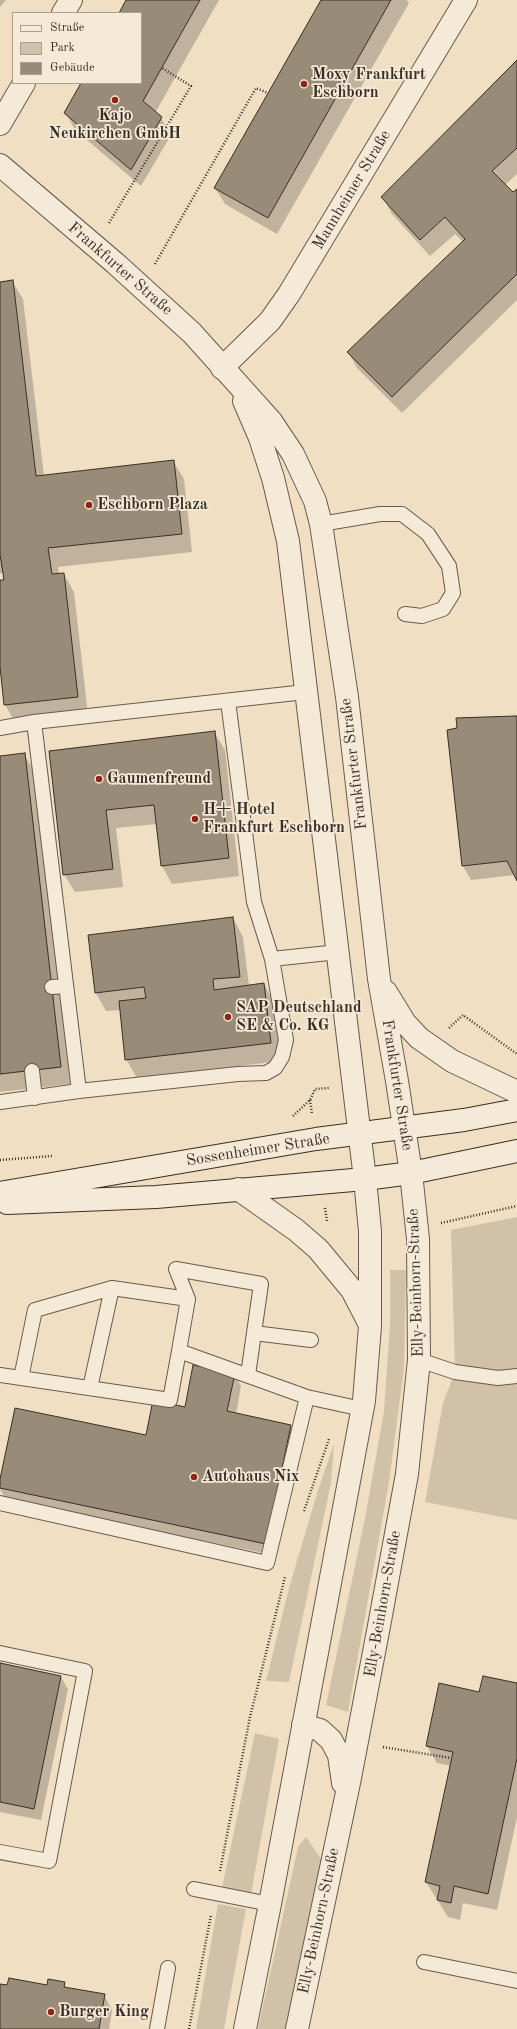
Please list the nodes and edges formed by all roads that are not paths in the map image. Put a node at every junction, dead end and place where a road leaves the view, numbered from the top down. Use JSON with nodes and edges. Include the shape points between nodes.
{"nodes":[{"id":1,"x":71,"y":0,"type":"edge"},
{"id":2,"x":466,"y":0,"type":"edge"},
{"id":3,"x":64,"y":12,"type":"edge"},
{"id":4,"x":23,"y":84,"type":"edge"},
{"id":5,"x":0,"y":124,"type":"edge"},
{"id":6,"x":0,"y":165,"type":"edge"},
{"id":7,"x":228,"y":374,"type":"junction"},
{"id":8,"x":321,"y":524,"type":"junction"},
{"id":9,"x":406,"y":614,"type":"dead end"},
{"id":10,"x":305,"y":692,"type":"junction"},
{"id":11,"x":228,"y":701,"type":"junction"},
{"id":12,"x":34,"y":722,"type":"junction"},
{"id":13,"x":0,"y":728,"type":"edge"},
{"id":14,"x":338,"y":952,"type":"junction"},
{"id":15,"x":272,"y":959,"type":"junction"},
{"id":16,"x":379,"y":979,"type":"junction"},
{"id":17,"x":66,"y":986,"type":"junction"},
{"id":18,"x":52,"y":987,"type":"dead end"},
{"id":19,"x":32,"y":1071,"type":"dead end"},
{"id":20,"x":79,"y":1091,"type":"junction"},
{"id":21,"x":517,"y":1092,"type":"edge"},
{"id":22,"x":35,"y":1098,"type":"junction"},
{"id":23,"x":0,"y":1102,"type":"edge"},
{"id":24,"x":517,"y":1110,"type":"edge"},
{"id":25,"x":405,"y":1128,"type":"junction"},
{"id":26,"x":359,"y":1135,"type":"junction"},
{"id":27,"x":517,"y":1151,"type":"edge"},
{"id":28,"x":411,"y":1173,"type":"junction"},
{"id":29,"x":365,"y":1179,"type":"junction"},
{"id":30,"x":238,"y":1189,"type":"junction"},
{"id":31,"x":0,"y":1193,"type":"edge"},
{"id":32,"x":0,"y":1203,"type":"edge"},
{"id":33,"x":112,"y":1288,"type":"junction"},
{"id":34,"x":188,"y":1299,"type":"junction"},
{"id":35,"x":370,"y":1326,"type":"junction"},
{"id":36,"x":254,"y":1332,"type":"junction"},
{"id":37,"x":311,"y":1340,"type":"dead end"},
{"id":38,"x":179,"y":1351,"type":"junction"},
{"id":39,"x":419,"y":1360,"type":"junction"},
{"id":40,"x":0,"y":1375,"type":"edge"},
{"id":41,"x":248,"y":1375,"type":"junction"},
{"id":42,"x":517,"y":1376,"type":"edge"},
{"id":43,"x":21,"y":1378,"type":"junction"},
{"id":44,"x":90,"y":1388,"type":"junction"},
{"id":45,"x":307,"y":1397,"type":"junction"},
{"id":46,"x":362,"y":1409,"type":"junction"},
{"id":47,"x":0,"y":1503,"type":"edge"},
{"id":48,"x":0,"y":1653,"type":"edge"},
{"id":49,"x":303,"y":1725,"type":"junction"},
{"id":50,"x":344,"y":1802,"type":"junction"},
{"id":51,"x":0,"y":1852,"type":"edge"},
{"id":52,"x":194,"y":1889,"type":"dead end"},
{"id":53,"x":270,"y":1904,"type":"junction"},
{"id":54,"x":424,"y":1962,"type":"dead end"},
{"id":55,"x":168,"y":1968,"type":"dead end"},
{"id":56,"x":517,"y":1981,"type":"edge"},
{"id":57,"x":156,"y":2029,"type":"edge"},
{"id":58,"x":245,"y":2029,"type":"edge"},
{"id":59,"x":297,"y":2029,"type":"edge"}],
"edges":[{"from":1,"to":3,"type":"street"},
{"from":2,"to":7,"type":"street","name":"Mannheimer Straße","via":[[289,294]]},
{"from":4,"to":5,"type":"street"},
{"from":6,"to":7,"type":"street","name":"Frankfurter Straße","via":[[142,287],[192,333]]},
{"from":7,"to":8,"type":"street","name":"Frankfurter Straße","via":[[271,421],[293,454],[315,500]]},
{"from":7,"to":10,"type":"street","name":"Frankfurter Straße","via":[[249,410],[273,478],[286,534]]},
{"from":8,"to":9,"type":"lane","via":[[380,514],[402,514],[428,534],[449,566],[453,593],[443,608],[422,616]]},
{"from":8,"to":16,"type":"street","name":"Frankfurter Straße","via":[[347,697]]},
{"from":10,"to":11,"type":"lane"},
{"from":10,"to":14,"type":"street","name":"Frankfurter Straße"},
{"from":11,"to":12,"type":"lane"},
{"from":11,"to":15,"type":"lane","via":[[254,902]]},
{"from":12,"to":13,"type":"lane"},
{"from":12,"to":17,"type":"lane"},
{"from":14,"to":15,"type":"lane"},
{"from":14,"to":26,"type":"street","name":"Frankfurter Straße"},
{"from":15,"to":20,"type":"lane","via":[[286,1040],[276,1068],[266,1073]]},
{"from":16,"to":21,"type":"street","via":[[405,1024],[420,1038],[452,1061]]},
{"from":16,"to":25,"type":"street","name":"Frankfurter Straße"},
{"from":17,"to":18,"type":"lane"},
{"from":17,"to":20,"type":"lane"},
{"from":19,"to":22,"type":"lane"},
{"from":20,"to":22,"type":"lane"},
{"from":22,"to":23,"type":"lane"},
{"from":24,"to":25,"type":"street","name":"Sossenheimer Straße"},
{"from":25,"to":26,"type":"street","name":"Sossenheimer Straße"},
{"from":25,"to":28,"type":"street","name":"Frankfurter Straße"},
{"from":26,"to":29,"type":"street","name":"Frankfurter Straße"},
{"from":26,"to":31,"type":"street","name":"Sossenheimer Straße","via":[[316,1139]]},
{"from":27,"to":28,"type":"street","name":"Sossenheimer Straße"},
{"from":28,"to":29,"type":"street","name":"Sossenheimer Straße"},
{"from":28,"to":39,"type":"street","name":"Elly-Beinhorn-Straße","via":[[418,1239]]},
{"from":29,"to":30,"type":"street","name":"Sossenheimer Straße"},
{"from":29,"to":35,"type":"street","via":[[370,1231]]},
{"from":30,"to":32,"type":"street","name":"Sossenheimer Straße","via":[[156,1197]]},
{"from":30,"to":35,"type":"street","via":[[318,1249],[352,1290]]},
{"from":33,"to":34,"type":"lane"},
{"from":33,"to":43,"type":"lane","via":[[35,1310]]},
{"from":33,"to":44,"type":"lane"},
{"from":34,"to":36,"type":"lane","via":[[176,1269],[261,1284]]},
{"from":34,"to":38,"type":"lane"},
{"from":35,"to":46,"type":"street"},
{"from":36,"to":37,"type":"lane"},
{"from":36,"to":41,"type":"lane"},
{"from":38,"to":41,"type":"lane"},
{"from":38,"to":44,"type":"lane","via":[[170,1400]]},
{"from":39,"to":42,"type":"lane","via":[[456,1372],[498,1378]]},
{"from":39,"to":50,"type":"street","name":"Elly-Beinhorn-Straße","via":[[406,1474]]},
{"from":40,"to":43,"type":"lane"},
{"from":41,"to":45,"type":"lane"},
{"from":43,"to":44,"type":"lane"},
{"from":45,"to":46,"type":"lane"},
{"from":45,"to":47,"type":"lane","via":[[267,1563]]},
{"from":46,"to":49,"type":"street"},
{"from":48,"to":51,"type":"lane","via":[[85,1671],[48,1861]]},
{"from":49,"to":50,"type":"street","via":[[320,1730],[331,1740],[339,1755]]},
{"from":49,"to":53,"type":"street"},
{"from":50,"to":59,"type":"street","name":"Elly-Beinhorn-Straße"},
{"from":52,"to":53,"type":"lane"},
{"from":53,"to":58,"type":"street"},
{"from":54,"to":56,"type":"lane"},
{"from":55,"to":57,"type":"lane"}]}
